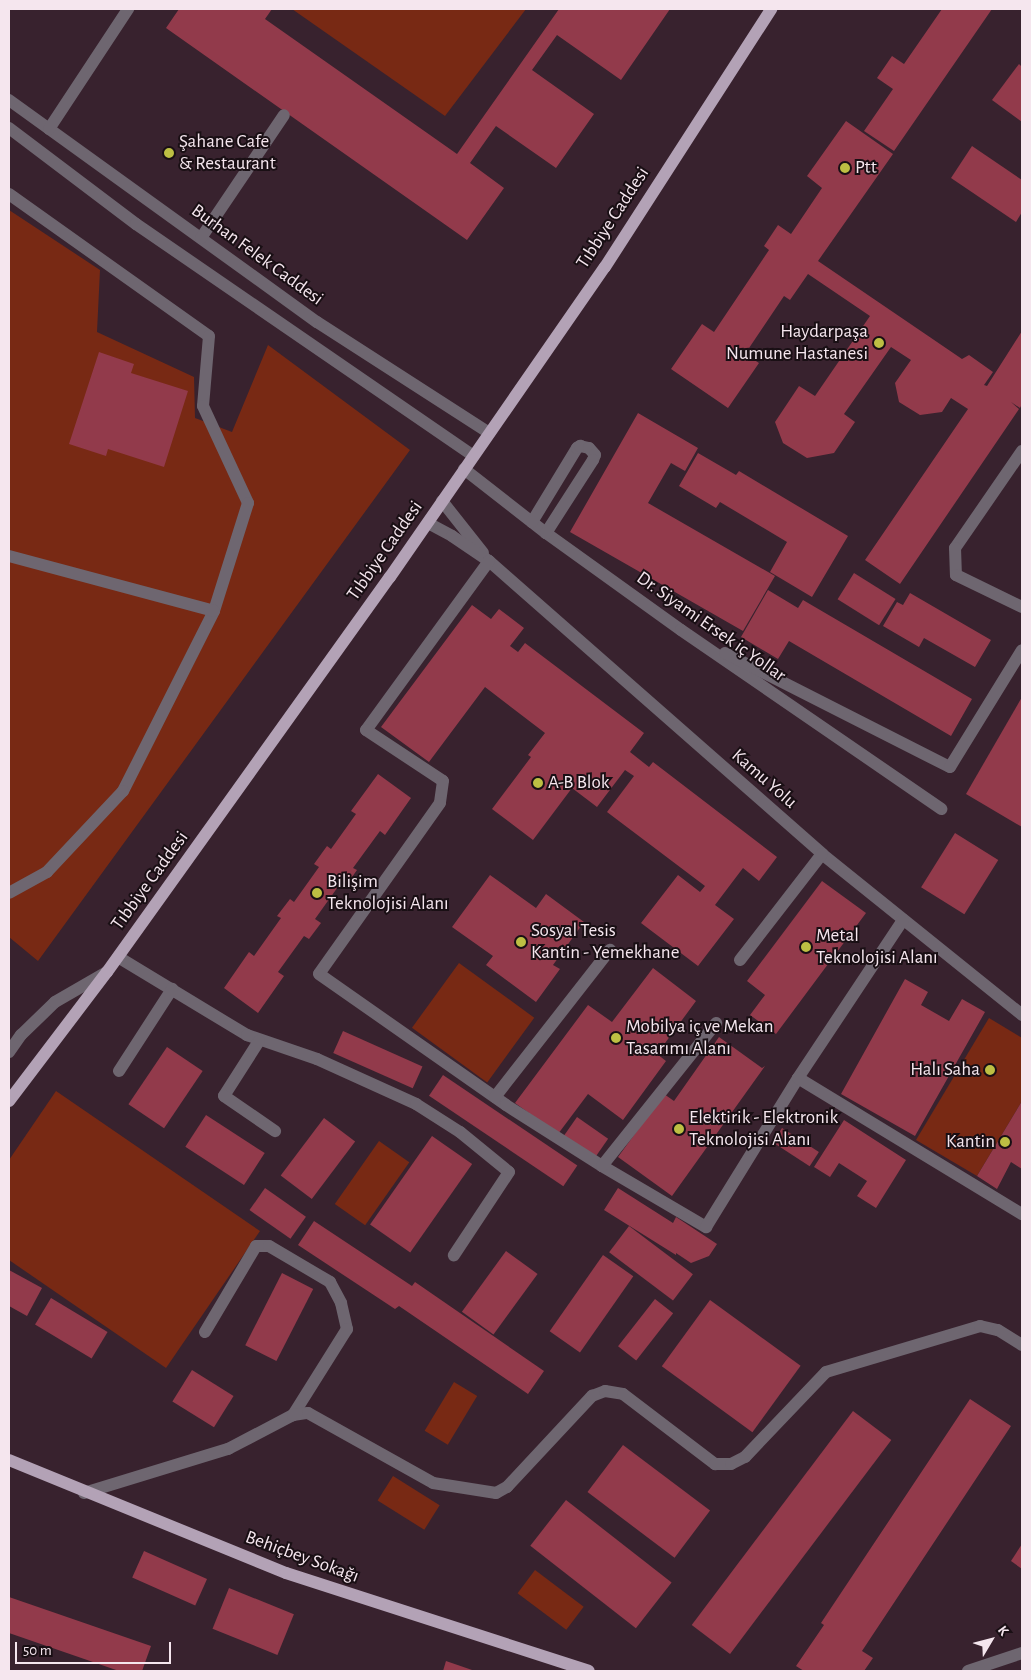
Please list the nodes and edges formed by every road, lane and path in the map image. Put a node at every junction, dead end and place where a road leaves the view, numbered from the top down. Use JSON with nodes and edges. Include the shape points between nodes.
{"nodes":[{"id":1,"x":128,"y":9,"type":"edge"},
{"id":2,"x":771,"y":9,"type":"edge"},
{"id":3,"x":9,"y":100,"type":"edge"},
{"id":4,"x":284,"y":115,"type":"dead end"},
{"id":5,"x":9,"y":128,"type":"edge"},
{"id":6,"x":49,"y":129,"type":"junction"},
{"id":7,"x":9,"y":194,"type":"edge"},
{"id":8,"x":201,"y":238,"type":"junction"},
{"id":9,"x":489,"y":433,"type":"junction"},
{"id":10,"x":1022,"y":451,"type":"edge"},
{"id":11,"x":473,"y":456,"type":"junction"},
{"id":12,"x":464,"y":469,"type":"junction"},
{"id":13,"x":442,"y":501,"type":"junction"},
{"id":14,"x":532,"y":522,"type":"junction"},
{"id":15,"x":428,"y":523,"type":"junction"},
{"id":16,"x":546,"y":533,"type":"junction"},
{"id":17,"x":9,"y":556,"type":"edge"},
{"id":18,"x":489,"y":561,"type":"junction"},
{"id":19,"x":1022,"y":607,"type":"edge"},
{"id":20,"x":214,"y":611,"type":"junction"},
{"id":21,"x":681,"y":630,"type":"junction"},
{"id":22,"x":1022,"y":650,"type":"edge"},
{"id":23,"x":941,"y":809,"type":"dead end"},
{"id":24,"x":822,"y":854,"type":"junction"},
{"id":25,"x":9,"y":893,"type":"edge"},
{"id":26,"x":903,"y":920,"type":"junction"},
{"id":27,"x":610,"y":950,"type":"dead end"},
{"id":28,"x":118,"y":956,"type":"junction"},
{"id":29,"x":740,"y":960,"type":"dead end"},
{"id":30,"x":107,"y":972,"type":"junction"},
{"id":31,"x":172,"y":989,"type":"junction"},
{"id":32,"x":1022,"y":1015,"type":"edge"},
{"id":33,"x":716,"y":1023,"type":"dead end"},
{"id":34,"x":259,"y":1041,"type":"junction"},
{"id":35,"x":9,"y":1052,"type":"edge"},
{"id":36,"x":119,"y":1071,"type":"dead end"},
{"id":37,"x":798,"y":1078,"type":"junction"},
{"id":38,"x":495,"y":1097,"type":"junction"},
{"id":39,"x":9,"y":1101,"type":"edge"},
{"id":40,"x":275,"y":1131,"type":"dead end"},
{"id":41,"x":602,"y":1166,"type":"junction"},
{"id":42,"x":1022,"y":1214,"type":"edge"},
{"id":43,"x":454,"y":1255,"type":"dead end"},
{"id":44,"x":205,"y":1332,"type":"dead end"},
{"id":45,"x":1022,"y":1345,"type":"edge"},
{"id":46,"x":292,"y":1415,"type":"junction"},
{"id":47,"x":9,"y":1460,"type":"edge"},
{"id":48,"x":84,"y":1492,"type":"junction"},
{"id":49,"x":1022,"y":1653,"type":"edge"},
{"id":50,"x":589,"y":1671,"type":"edge"},
{"id":51,"x":968,"y":1671,"type":"edge"}],
"edges":[{"from":1,"to":6,"type":"street"},
{"from":2,"to":9,"type":"main road","name":"Tıbbiye Caddesi","via":[[605,267]]},
{"from":3,"to":6,"type":"street","name":"Burhan Felek Caddesi"},
{"from":4,"to":8,"type":"street"},
{"from":5,"to":11,"type":"street","via":[[136,224]]},
{"from":6,"to":8,"type":"street","name":"Burhan Felek Caddesi"},
{"from":7,"to":20,"type":"street","via":[[209,336],[203,406],[248,503]]},
{"from":8,"to":9,"type":"street","name":"Burhan Felek Caddesi","via":[[317,322]]},
{"from":9,"to":11,"type":"main road","name":"Tıbbiye Caddesi"},
{"from":10,"to":19,"type":"street","via":[[956,548],[956,575]]},
{"from":11,"to":12,"type":"main road","name":"Tıbbiye Caddesi"},
{"from":12,"to":13,"type":"main road","name":"Tıbbiye Caddesi"},
{"from":12,"to":14,"type":"street","name":"Dr. Siyami Ersek iç Yollar"},
{"from":13,"to":15,"type":"main road","name":"Tıbbiye Caddesi"},
{"from":13,"to":18,"type":"street","name":"Kamu Yolu"},
{"from":14,"to":16,"type":"street","name":"Dr. Siyami Ersek iç Yollar"},
{"from":14,"to":16,"type":"street","via":[[576,448],[589,448],[595,455],[593,460]]},
{"from":15,"to":18,"type":"street","name":"Kamu Yolu"},
{"from":15,"to":28,"type":"main road","name":"Tıbbiye Caddesi"},
{"from":16,"to":21,"type":"street","name":"Dr. Siyami Ersek iç Yollar"},
{"from":17,"to":20,"type":"street"},
{"from":18,"to":24,"type":"street","name":"Kamu Yolu"},
{"from":18,"to":38,"type":"street","via":[[366,730],[443,781],[440,803],[319,974]]},
{"from":20,"to":25,"type":"street","via":[[123,790],[47,872]]},
{"from":21,"to":22,"type":"street","via":[[950,766]]},
{"from":21,"to":23,"type":"street","name":"Dr. Siyami Ersek iç Yollar"},
{"from":24,"to":26,"type":"street","name":"Kamu Yolu"},
{"from":24,"to":29,"type":"street"},
{"from":26,"to":32,"type":"street","name":"Kamu Yolu"},
{"from":26,"to":37,"type":"street"},
{"from":27,"to":38,"type":"street"},
{"from":28,"to":30,"type":"main road","name":"Tıbbiye Caddesi"},
{"from":28,"to":31,"type":"street"},
{"from":30,"to":35,"type":"street","via":[[55,1002],[21,1035]]},
{"from":30,"to":39,"type":"main road","name":"Tıbbiye Caddesi"},
{"from":31,"to":34,"type":"street"},
{"from":31,"to":36,"type":"street"},
{"from":33,"to":41,"type":"street"},
{"from":34,"to":40,"type":"street","via":[[224,1096]]},
{"from":34,"to":43,"type":"street","via":[[317,1059],[416,1104],[460,1132],[509,1172]]},
{"from":37,"to":41,"type":"street","via":[[706,1227]]},
{"from":37,"to":42,"type":"street"},
{"from":38,"to":41,"type":"street"},
{"from":44,"to":46,"type":"street","via":[[256,1246],[269,1246],[330,1282],[341,1303],[347,1329]]},
{"from":45,"to":46,"type":"street","via":[[998,1330],[980,1326],[826,1372],[745,1457],[731,1464],[716,1464],[623,1394],[604,1391],[592,1396],[507,1487],[496,1493],[433,1483],[308,1413]]},
{"from":46,"to":48,"type":"street","via":[[228,1448]]},
{"from":47,"to":48,"type":"main road","name":"Behiçbey Sokağı"},
{"from":48,"to":50,"type":"main road","name":"Behiçbey Sokağı","via":[[286,1573]]},
{"from":49,"to":51,"type":"street"}]}
